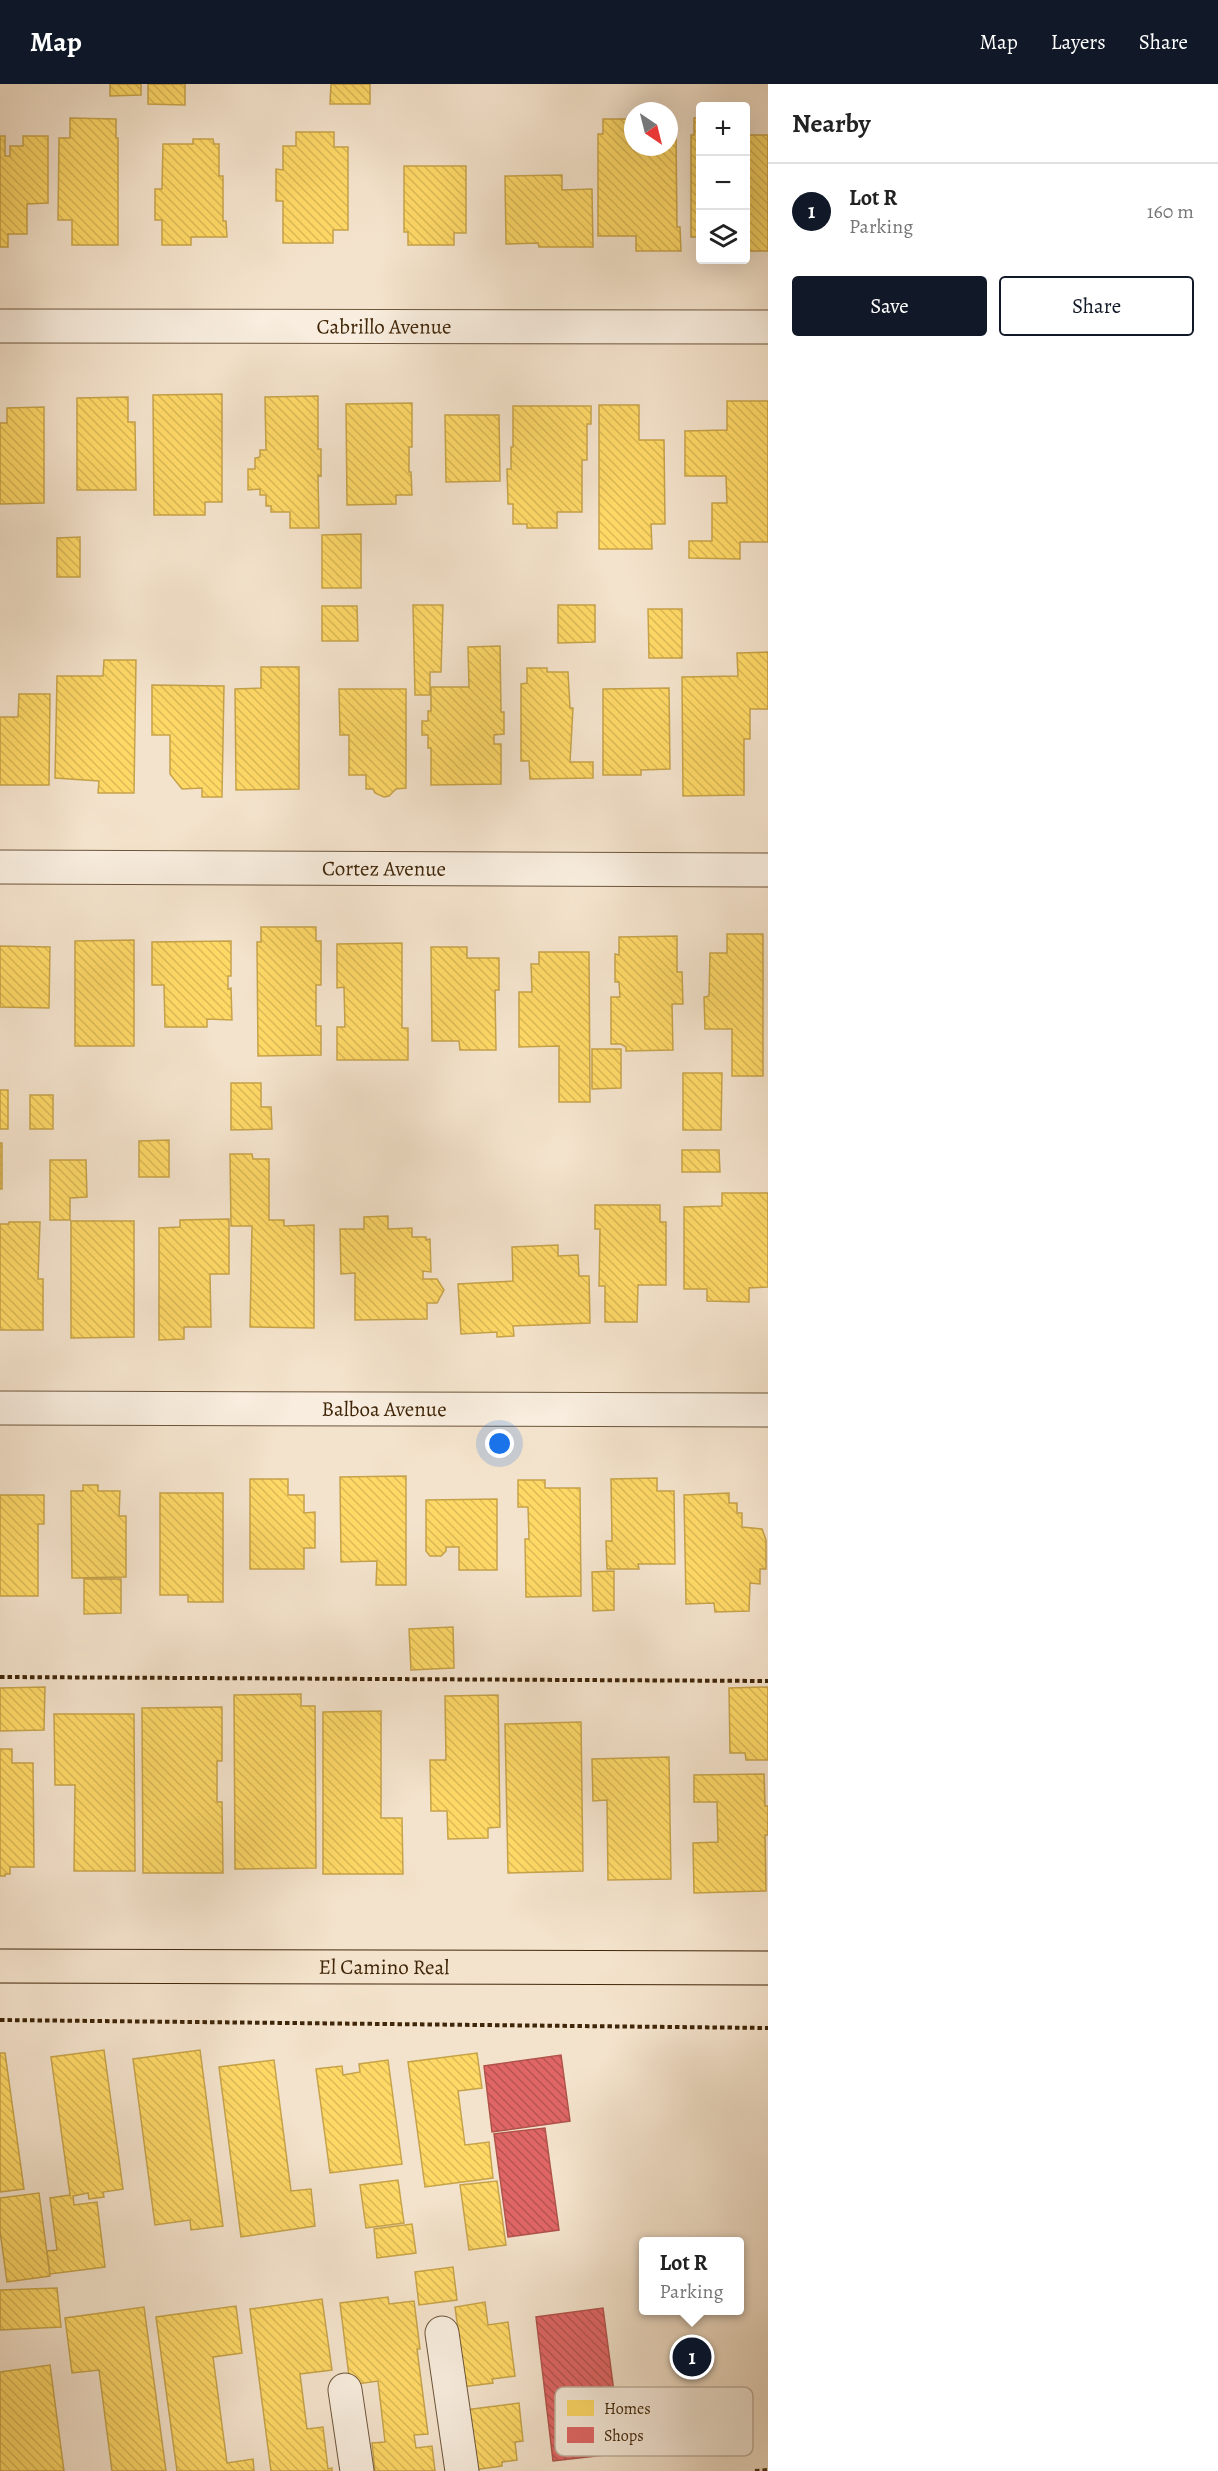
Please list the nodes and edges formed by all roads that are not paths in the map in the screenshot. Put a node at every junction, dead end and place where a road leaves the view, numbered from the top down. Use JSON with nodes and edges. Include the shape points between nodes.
{"nodes":[{"id":1,"x":0,"y":326,"type":"edge"},
{"id":2,"x":768,"y":327,"type":"edge"},
{"id":3,"x":0,"y":867,"type":"edge"},
{"id":4,"x":768,"y":870,"type":"edge"},
{"id":5,"x":0,"y":1408,"type":"edge"},
{"id":6,"x":768,"y":1410,"type":"edge"},
{"id":7,"x":0,"y":1966,"type":"edge"},
{"id":8,"x":768,"y":1968,"type":"edge"},
{"id":9,"x":442,"y":2333,"type":"dead end"},
{"id":10,"x":345,"y":2390,"type":"dead end"},
{"id":11,"x":357,"y":2471,"type":"edge"},
{"id":12,"x":462,"y":2471,"type":"edge"}],
"edges":[{"from":1,"to":2,"type":"street","name":"Cabrillo Avenue"},
{"from":3,"to":4,"type":"street","name":"Cortez Avenue"},
{"from":5,"to":6,"type":"street","name":"Balboa Avenue"},
{"from":7,"to":8,"type":"main road","name":"El Camino Real"},
{"from":9,"to":12,"type":"street"},
{"from":10,"to":11,"type":"street"}]}
